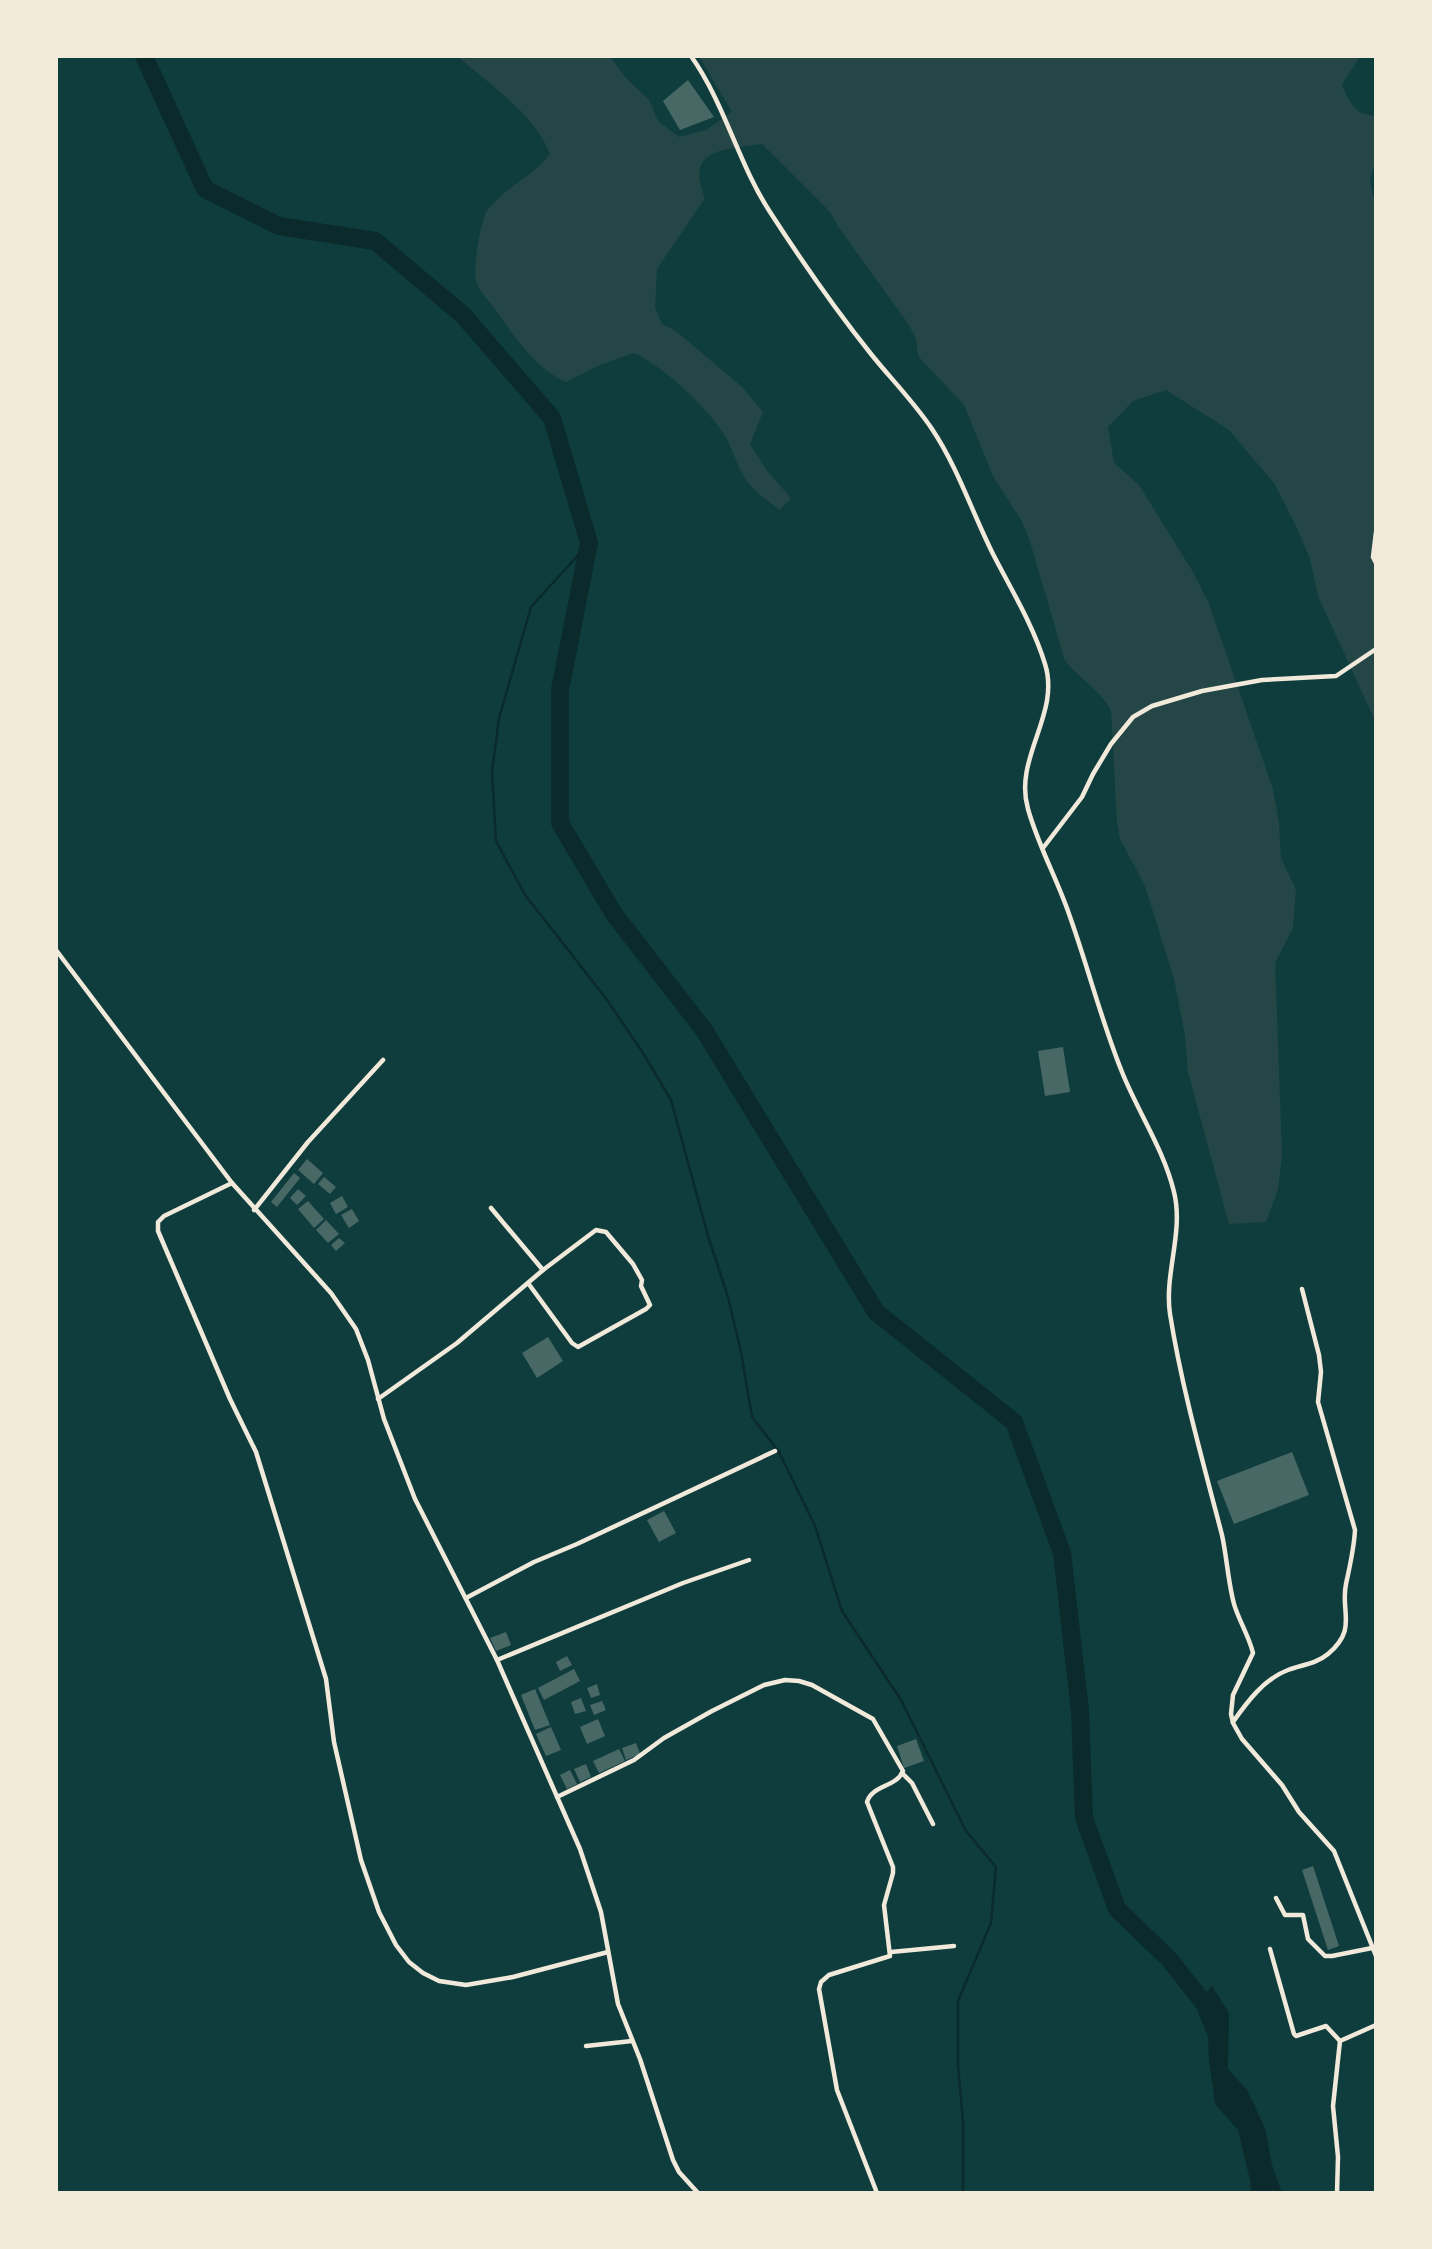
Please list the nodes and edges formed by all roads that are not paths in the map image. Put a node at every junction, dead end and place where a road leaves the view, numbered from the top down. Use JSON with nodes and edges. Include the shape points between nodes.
{"nodes":[{"id":1,"x":691,"y":56,"type":"edge"},
{"id":2,"x":1376,"y":532,"type":"edge"},
{"id":3,"x":1376,"y":563,"type":"edge"},
{"id":4,"x":1376,"y":649,"type":"edge"},
{"id":5,"x":1043,"y":848,"type":"junction"},
{"id":6,"x":56,"y":950,"type":"edge"},
{"id":7,"x":383,"y":1059,"type":"dead end"},
{"id":8,"x":232,"y":1183,"type":"junction"},
{"id":9,"x":491,"y":1208,"type":"dead end"},
{"id":10,"x":254,"y":1210,"type":"junction"},
{"id":11,"x":543,"y":1270,"type":"junction"},
{"id":12,"x":528,"y":1283,"type":"junction"},
{"id":13,"x":1302,"y":1289,"type":"dead end"},
{"id":14,"x":378,"y":1399,"type":"junction"},
{"id":15,"x":775,"y":1451,"type":"dead end"},
{"id":16,"x":750,"y":1560,"type":"dead end"},
{"id":17,"x":466,"y":1598,"type":"junction"},
{"id":18,"x":497,"y":1660,"type":"junction"},
{"id":19,"x":1233,"y":1723,"type":"junction"},
{"id":20,"x":902,"y":1773,"type":"junction"},
{"id":21,"x":557,"y":1797,"type":"junction"},
{"id":22,"x":933,"y":1824,"type":"dead end"},
{"id":23,"x":1276,"y":1898,"type":"dead end"},
{"id":24,"x":954,"y":1946,"type":"dead end"},
{"id":25,"x":1372,"y":1948,"type":"junction"},
{"id":26,"x":1270,"y":1949,"type":"dead end"},
{"id":27,"x":608,"y":1952,"type":"junction"},
{"id":28,"x":891,"y":1952,"type":"junction"},
{"id":29,"x":1376,"y":1956,"type":"edge"},
{"id":30,"x":1376,"y":2025,"type":"edge"},
{"id":31,"x":632,"y":2040,"type":"junction"},
{"id":32,"x":1340,"y":2041,"type":"junction"},
{"id":33,"x":586,"y":2046,"type":"dead end"},
{"id":34,"x":698,"y":2193,"type":"edge"},
{"id":35,"x":877,"y":2193,"type":"edge"},
{"id":36,"x":1337,"y":2193,"type":"edge"}],
"edges":[{"from":1,"to":5,"type":"street","via":[[768,209],[853,331],[934,432],[1029,620],[1049,682],[1025,780],[1027,807]]},
{"from":2,"to":3,"type":"street"},
{"from":4,"to":5,"type":"street","via":[[1336,676],[1262,680],[1202,691],[1152,706],[1133,717]]},
{"from":5,"to":19,"type":"street","via":[[1113,1049],[1174,1192],[1170,1310],[1234,1604],[1253,1653],[1233,1695]]},
{"from":6,"to":8,"type":"street"},
{"from":7,"to":10,"type":"street"},
{"from":8,"to":10,"type":"street"},
{"from":8,"to":27,"type":"street","via":[[164,1216],[158,1231],[256,1452],[323,1668],[334,1742],[361,1860],[384,1923],[416,1968],[457,1985],[513,1977]]},
{"from":9,"to":11,"type":"street"},
{"from":10,"to":14,"type":"street","via":[[347,1314],[363,1344]]},
{"from":11,"to":12,"type":"street"},
{"from":11,"to":12,"type":"street","via":[[594,1231],[603,1230],[638,1272],[650,1305],[578,1347]]},
{"from":12,"to":14,"type":"street","via":[[449,1350]]},
{"from":13,"to":19,"type":"street","via":[[1319,1355],[1318,1402],[1355,1530],[1345,1587],[1347,1625],[1328,1654],[1272,1679]]},
{"from":14,"to":17,"type":"street","via":[[415,1499]]},
{"from":15,"to":17,"type":"street"},
{"from":16,"to":18,"type":"street"},
{"from":17,"to":18,"type":"street"},
{"from":18,"to":21,"type":"street"},
{"from":19,"to":25,"type":"street","via":[[1334,1851]]},
{"from":20,"to":21,"type":"street","via":[[873,1719],[813,1685],[785,1680],[764,1685],[712,1711],[634,1760]]},
{"from":20,"to":22,"type":"street"},
{"from":20,"to":28,"type":"street","via":[[872,1793],[867,1802],[893,1867],[884,1905]]},
{"from":21,"to":27,"type":"street","via":[[597,1898]]},
{"from":23,"to":25,"type":"street","via":[[1285,1915],[1303,1914],[1308,1938],[1325,1956]]},
{"from":24,"to":28,"type":"street"},
{"from":25,"to":29,"type":"street"},
{"from":26,"to":32,"type":"street","via":[[1293,2034],[1326,2026]]},
{"from":27,"to":31,"type":"street","via":[[618,2004]]},
{"from":28,"to":35,"type":"street","via":[[883,1960],[829,1975],[819,1989],[837,2090]]},
{"from":30,"to":32,"type":"street"},
{"from":31,"to":33,"type":"street"},
{"from":31,"to":34,"type":"street","via":[[673,2160]]},
{"from":32,"to":36,"type":"street","via":[[1334,2106]]}]}
